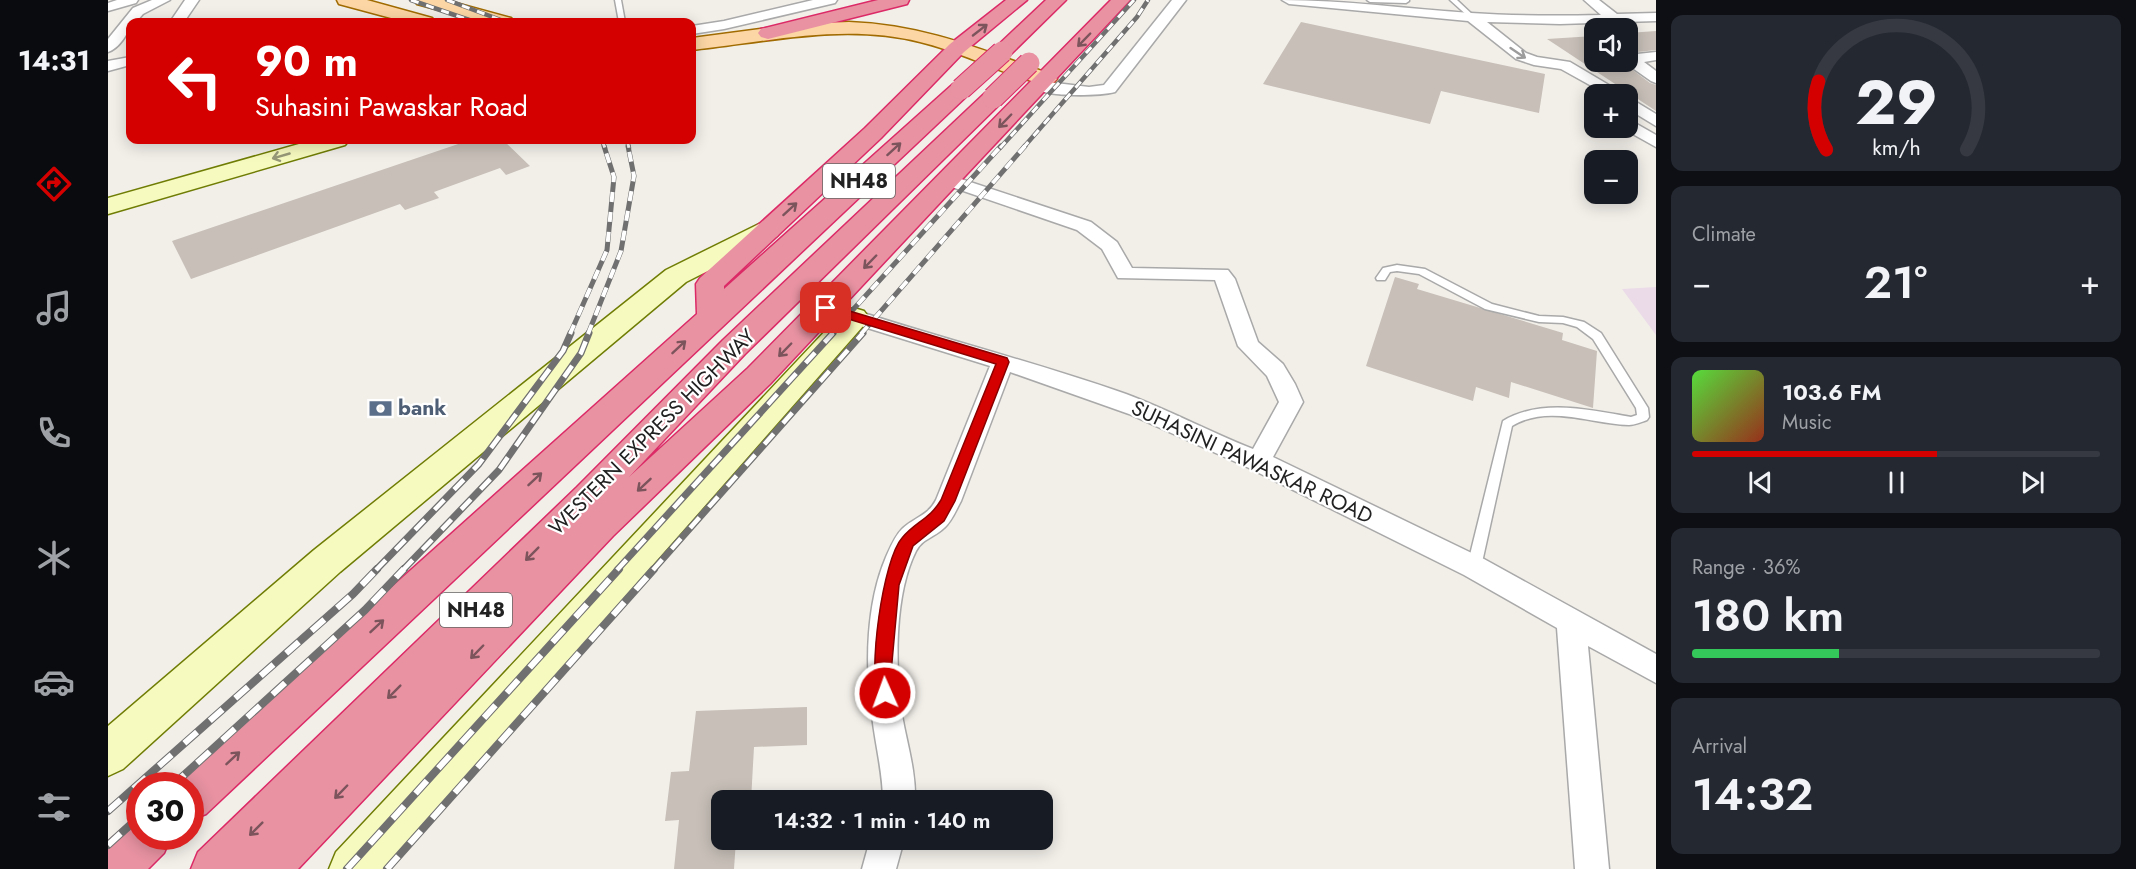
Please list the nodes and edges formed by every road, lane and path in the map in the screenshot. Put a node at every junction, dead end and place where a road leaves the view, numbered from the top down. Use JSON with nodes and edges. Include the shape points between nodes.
{"nodes":[{"id":1,"x":131,"y":0,"type":"edge"},
{"id":2,"x":163,"y":0,"type":"edge"},
{"id":3,"x":192,"y":0,"type":"edge"},
{"id":4,"x":346,"y":0,"type":"edge"},
{"id":5,"x":424,"y":0,"type":"edge"},
{"id":6,"x":618,"y":0,"type":"edge"},
{"id":7,"x":830,"y":0,"type":"edge"},
{"id":8,"x":900,"y":0,"type":"edge"},
{"id":9,"x":1017,"y":0,"type":"edge"},
{"id":10,"x":1057,"y":0,"type":"edge"},
{"id":11,"x":1121,"y":0,"type":"edge"},
{"id":12,"x":1179,"y":0,"type":"edge"},
{"id":13,"x":1289,"y":0,"type":"edge"},
{"id":14,"x":1370,"y":0,"type":"edge"},
{"id":15,"x":1453,"y":0,"type":"edge"},
{"id":16,"x":1591,"y":0,"type":"edge"},
{"id":17,"x":1346,"y":3,"type":"edge"},
{"id":18,"x":1406,"y":4,"type":"edge"},
{"id":19,"x":110,"y":14,"type":"edge"},
{"id":20,"x":1650,"y":14,"type":"edge"},
{"id":21,"x":1472,"y":17,"type":"junction"},
{"id":22,"x":132,"y":18,"type":"edge"},
{"id":23,"x":180,"y":18,"type":"edge"},
{"id":24,"x":411,"y":18,"type":"edge"},
{"id":25,"x":489,"y":18,"type":"edge"},
{"id":26,"x":621,"y":18,"type":"edge"},
{"id":27,"x":1614,"y":18,"type":"edge"},
{"id":28,"x":1622,"y":18,"type":"edge"},
{"id":29,"x":1584,"y":20,"type":"edge"},
{"id":30,"x":126,"y":26,"type":"edge"},
{"id":31,"x":696,"y":29,"type":"edge"},
{"id":32,"x":768,"y":33,"type":"junction"},
{"id":33,"x":696,"y":43,"type":"edge"},
{"id":34,"x":1046,"y":47,"type":"dead end"},
{"id":35,"x":108,"y":48,"type":"edge"},
{"id":36,"x":951,"y":54,"type":"junction"},
{"id":37,"x":696,"y":56,"type":"edge"},
{"id":38,"x":1656,"y":56,"type":"edge"},
{"id":39,"x":126,"y":62,"type":"edge"},
{"id":40,"x":108,"y":66,"type":"edge"},
{"id":41,"x":1038,"y":76,"type":"junction"},
{"id":42,"x":1656,"y":78,"type":"edge"},
{"id":43,"x":1595,"y":84,"type":"edge"},
{"id":44,"x":1638,"y":109,"type":"edge"},
{"id":45,"x":1656,"y":121,"type":"edge"},
{"id":46,"x":1638,"y":130,"type":"edge"},
{"id":47,"x":1656,"y":142,"type":"edge"},
{"id":48,"x":260,"y":144,"type":"edge"},
{"id":49,"x":323,"y":144,"type":"edge"},
{"id":50,"x":949,"y":180,"type":"junction"},
{"id":51,"x":108,"y":185,"type":"edge"},
{"id":52,"x":108,"y":206,"type":"edge"},
{"id":53,"x":768,"y":230,"type":"junction"},
{"id":54,"x":1381,"y":278,"type":"dead end"},
{"id":55,"x":840,"y":313,"type":"junction"},
{"id":56,"x":712,"y":316,"type":"junction"},
{"id":57,"x":765,"y":318,"type":"junction"},
{"id":58,"x":1003,"y":362,"type":"junction"},
{"id":59,"x":1258,"y":461,"type":"junction"},
{"id":60,"x":1474,"y":567,"type":"junction"},
{"id":61,"x":1571,"y":621,"type":"junction"},
{"id":62,"x":1656,"y":669,"type":"edge"},
{"id":63,"x":108,"y":754,"type":"edge"},
{"id":64,"x":204,"y":785,"type":"edge"},
{"id":65,"x":900,"y":790,"type":"edge"},
{"id":66,"x":134,"y":850,"type":"edge"},
{"id":67,"x":884,"y":850,"type":"edge"},
{"id":68,"x":114,"y":869,"type":"edge"},
{"id":69,"x":215,"y":869,"type":"edge"},
{"id":70,"x":265,"y":869,"type":"edge"},
{"id":71,"x":353,"y":869,"type":"edge"},
{"id":72,"x":879,"y":869,"type":"edge"},
{"id":73,"x":1592,"y":869,"type":"edge"}],
"edges":[{"from":1,"to":19,"type":"street"},
{"from":2,"to":22,"type":"street","via":[[138,11]]},
{"from":3,"to":23,"type":"street"},
{"from":4,"to":24,"type":"main road"},
{"from":5,"to":25,"type":"main road"},
{"from":6,"to":26,"type":"lane"},
{"from":7,"to":31,"type":"street"},
{"from":8,"to":32,"type":"highway"},
{"from":36,"to":9,"type":"highway","one_way":true},
{"from":56,"to":10,"type":"highway","name":"WESTERN EXPRESS HIGHWAY","number":"NH48","one_way":true,"bridge":true},
{"from":11,"to":41,"type":"highway","one_way":true},
{"from":12,"to":41,"type":"street","via":[[1109,89],[1089,92]]},
{"from":13,"to":17,"type":"street"},
{"from":14,"to":18,"type":"lane"},
{"from":15,"to":21,"type":"lane"},
{"from":16,"to":27,"type":"street"},
{"from":17,"to":18,"type":"street"},
{"from":18,"to":21,"type":"street"},
{"from":20,"to":28,"type":"street"},
{"from":21,"to":29,"type":"street"},
{"from":21,"to":43,"type":"street","one_way":true,"via":[[1521,56],[1534,62],[1565,65]]},
{"from":30,"to":35,"type":"street"},
{"from":32,"to":33,"type":"main road"},
{"from":32,"to":36,"type":"main road","via":[[819,28],[903,33]]},
{"from":34,"to":41,"type":"highway","name":"WESTERN EXPRESS HIGHWAY","number":"NH48"},
{"from":36,"to":37,"type":"main road","via":[[886,42],[816,38]]},
{"from":36,"to":41,"type":"main road"},
{"from":53,"to":36,"type":"highway","one_way":true},
{"from":38,"to":42,"type":"street","via":[[1630,59]]},
{"from":39,"to":40,"type":"street"},
{"from":41,"to":50,"type":"highway","one_way":true},
{"from":41,"to":57,"type":"highway","name":"WESTERN EXPRESS HIGHWAY","number":"NH48","bridge":true,"via":[[993,98]]},
{"from":44,"to":45,"type":"street"},
{"from":46,"to":47,"type":"street"},
{"from":48,"to":51,"type":"street"},
{"from":49,"to":52,"type":"street","one_way":true},
{"from":50,"to":55,"type":"highway","one_way":true},
{"from":50,"to":59,"type":"street","via":[[1084,226],[1110,246],[1125,274],[1221,274],[1249,346],[1275,370],[1291,402]]},
{"from":53,"to":56,"type":"highway","via":[[710,284]]},
{"from":53,"to":63,"type":"street","via":[[676,276],[327,561]]},
{"from":54,"to":60,"type":"lane","via":[[1387,270],[1397,268],[1421,271],[1489,307],[1580,324],[1597,336],[1642,408],[1643,417],[1631,421],[1554,412],[1514,417],[1506,424]]},
{"from":55,"to":57,"type":"highway"},
{"from":55,"to":58,"type":"street","name":"SUHASINI PAWASKAR ROAD"},
{"from":55,"to":70,"type":"highway","one_way":true,"via":[[759,376],[600,526]]},
{"from":55,"to":71,"type":"street"},
{"from":64,"to":56,"type":"highway","name":"WESTERN EXPRESS HIGHWAY","number":"NH48","one_way":true},
{"from":57,"to":69,"type":"highway","name":"WESTERN EXPRESS HIGHWAY","number":"NH48","one_way":true},
{"from":58,"to":59,"type":"street","name":"SUHASINI PAWASKAR ROAD","via":[[1122,402]]},
{"from":58,"to":65,"type":"street","via":[[948,501],[939,517],[907,543],[891,585],[883,673]]},
{"from":59,"to":60,"type":"street","name":"SUHASINI PAWASKAR ROAD"},
{"from":60,"to":61,"type":"street","name":"SUHASINI PAWASKAR ROAD"},
{"from":61,"to":62,"type":"street","name":"SUHASINI PAWASKAR ROAD"},
{"from":61,"to":73,"type":"street"},
{"from":66,"to":68,"type":"highway"},
{"from":67,"to":72,"type":"street"}]}
